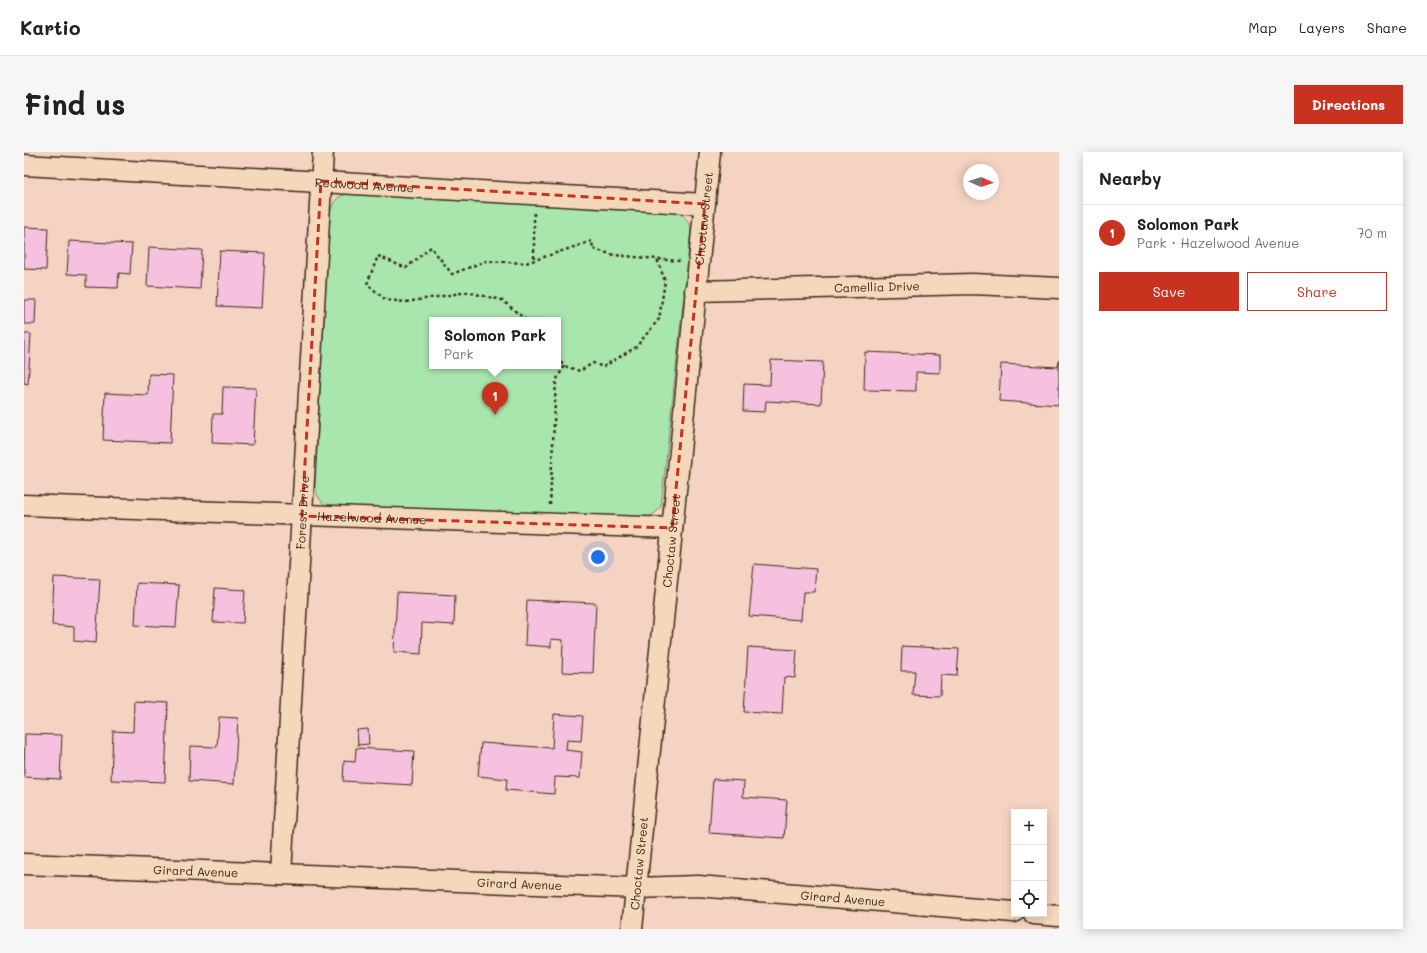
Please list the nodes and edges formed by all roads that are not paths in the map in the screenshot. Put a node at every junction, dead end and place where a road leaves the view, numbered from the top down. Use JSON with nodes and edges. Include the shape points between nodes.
{"nodes":[{"id":1,"x":323,"y":152,"type":"edge"},
{"id":2,"x":710,"y":152,"type":"edge"},
{"id":3,"x":24,"y":165,"type":"edge"},
{"id":4,"x":321,"y":182,"type":"junction"},
{"id":5,"x":704,"y":204,"type":"junction"},
{"id":6,"x":1059,"y":288,"type":"edge"},
{"id":7,"x":695,"y":291,"type":"junction"},
{"id":8,"x":24,"y":505,"type":"edge"},
{"id":9,"x":302,"y":516,"type":"junction"},
{"id":10,"x":672,"y":528,"type":"junction"},
{"id":11,"x":24,"y":864,"type":"edge"},
{"id":12,"x":281,"y":874,"type":"junction"},
{"id":13,"x":636,"y":888,"type":"junction"},
{"id":14,"x":1011,"y":912,"type":"edge"},
{"id":15,"x":1047,"y":915,"type":"edge"},
{"id":16,"x":1059,"y":916,"type":"edge"},
{"id":17,"x":632,"y":929,"type":"edge"}],
"edges":[{"from":1,"to":4,"type":"street","name":"Forest Drive"},
{"from":2,"to":5,"type":"street","name":"Choctaw Street"},
{"from":3,"to":4,"type":"street","name":"Redwood Avenue"},
{"from":4,"to":5,"type":"street","name":"Redwood Avenue"},
{"from":4,"to":9,"type":"street","name":"Forest Drive"},
{"from":5,"to":7,"type":"street","name":"Choctaw Street"},
{"from":6,"to":7,"type":"street","name":"Camellia Drive","via":[[972,284]]},
{"from":7,"to":10,"type":"street","name":"Choctaw Street"},
{"from":8,"to":9,"type":"street","name":"Hazelwood Avenue"},
{"from":9,"to":10,"type":"street","name":"Hazelwood Avenue"},
{"from":9,"to":12,"type":"street","name":"Forest Drive"},
{"from":10,"to":13,"type":"street","name":"Choctaw Street"},
{"from":11,"to":12,"type":"street","name":"Girard Avenue"},
{"from":12,"to":13,"type":"street","name":"Girard Avenue"},
{"from":13,"to":14,"type":"street","name":"Girard Avenue","via":[[698,886]]},
{"from":13,"to":17,"type":"street","name":"Choctaw Street"},
{"from":15,"to":16,"type":"street"}]}
